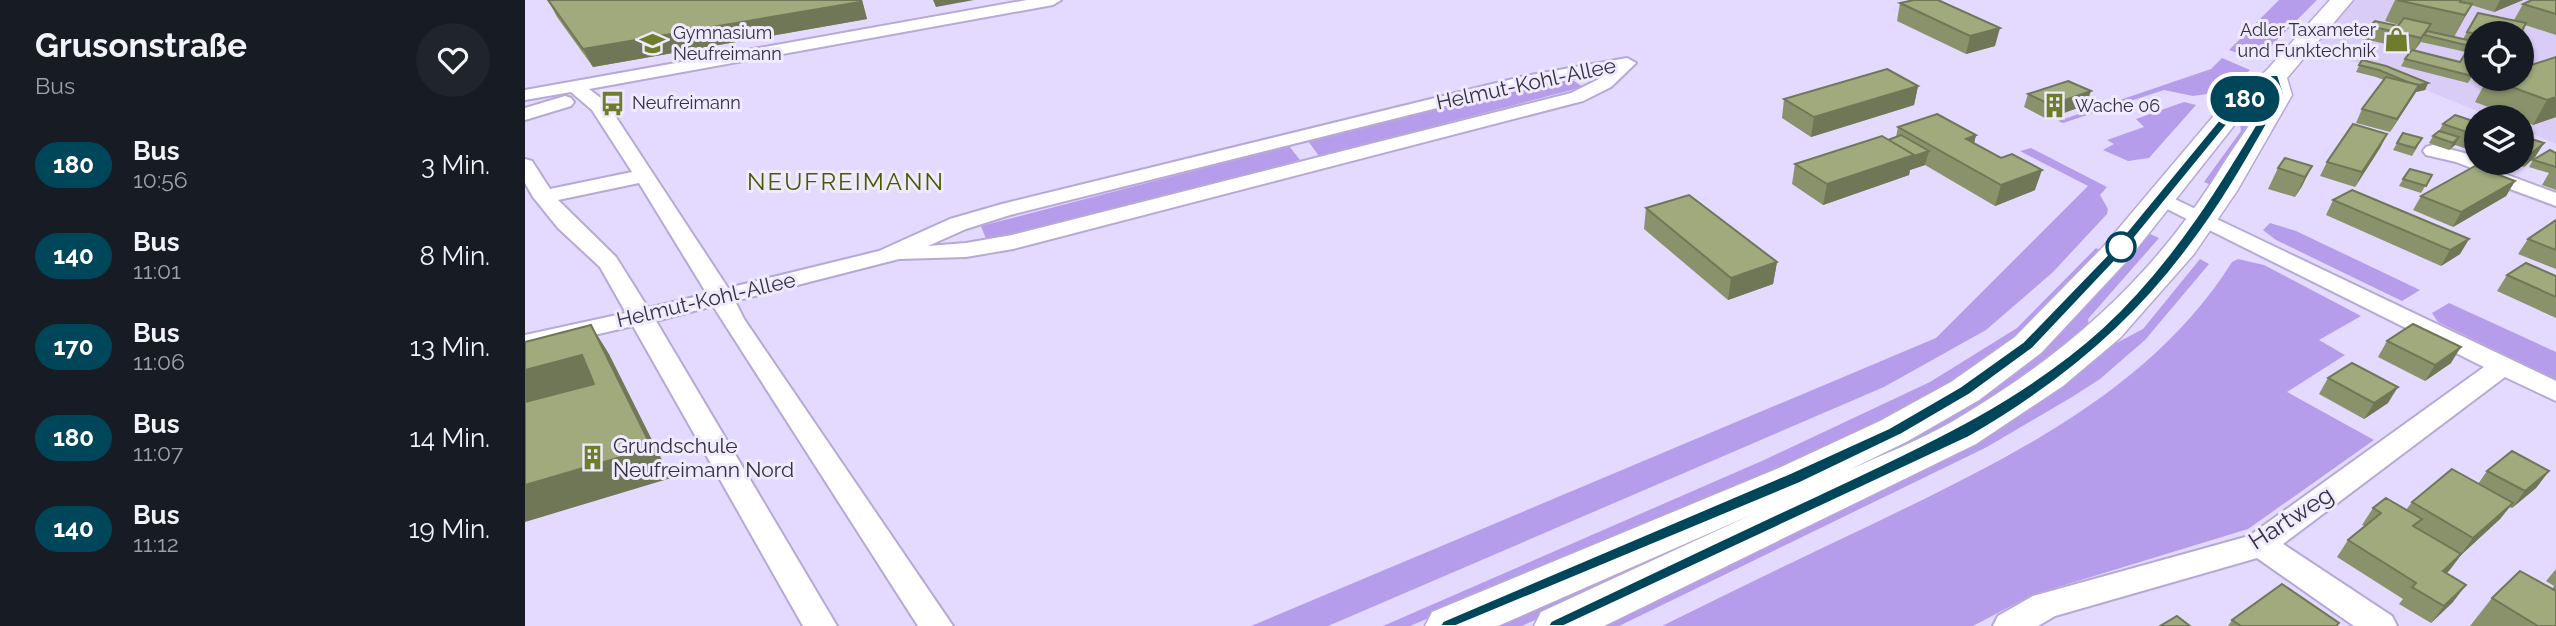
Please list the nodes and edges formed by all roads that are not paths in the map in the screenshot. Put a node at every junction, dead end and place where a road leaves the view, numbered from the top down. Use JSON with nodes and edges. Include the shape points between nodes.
{"nodes":[{"id":1,"x":1053,"y":0,"type":"edge"},
{"id":2,"x":2342,"y":0,"type":"edge"},
{"id":3,"x":2274,"y":77,"type":"junction"},
{"id":4,"x":575,"y":86,"type":"junction"},
{"id":5,"x":525,"y":95,"type":"edge"},
{"id":6,"x":594,"y":102,"type":"junction"},
{"id":7,"x":525,"y":114,"type":"edge"},
{"id":8,"x":2433,"y":151,"type":"dead end"},
{"id":9,"x":525,"y":165,"type":"edge"},
{"id":10,"x":644,"y":176,"type":"junction"},
{"id":11,"x":544,"y":197,"type":"junction"},
{"id":12,"x":2162,"y":199,"type":"junction"},
{"id":13,"x":2556,"y":200,"type":"edge"},
{"id":14,"x":2203,"y":220,"type":"junction"},
{"id":15,"x":887,"y":256,"type":"junction"},
{"id":16,"x":720,"y":298,"type":"junction"},
{"id":17,"x":641,"y":316,"type":"junction"},
{"id":18,"x":525,"y":343,"type":"edge"},
{"id":19,"x":2503,"y":366,"type":"junction"},
{"id":20,"x":2556,"y":392,"type":"edge"},
{"id":21,"x":2260,"y":544,"type":"junction"},
{"id":22,"x":820,"y":626,"type":"edge"},
{"id":23,"x":936,"y":626,"type":"edge"},
{"id":24,"x":1449,"y":626,"type":"edge"},
{"id":25,"x":1558,"y":626,"type":"edge"},
{"id":26,"x":2010,"y":626,"type":"edge"},
{"id":27,"x":2380,"y":626,"type":"edge"}],
"edges":[{"from":1,"to":4,"type":"street"},
{"from":2,"to":3,"type":"main road"},
{"from":3,"to":12,"type":"main road","via":[[2231,112]]},
{"from":3,"to":14,"type":"main road","via":[[2279,94]]},
{"from":4,"to":5,"type":"street"},
{"from":4,"to":6,"type":"street"},
{"from":6,"to":7,"type":"street","via":[[575,100]]},
{"from":6,"to":10,"type":"street"},
{"from":8,"to":13,"type":"street","via":[[2462,157],[2490,175]]},
{"from":9,"to":11,"type":"street"},
{"from":10,"to":11,"type":"street"},
{"from":10,"to":16,"type":"street"},
{"from":11,"to":17,"type":"street","via":[[604,257]]},
{"from":12,"to":14,"type":"street"},
{"from":12,"to":24,"type":"main road","via":[[2028,345],[1965,391],[1794,478]]},
{"from":14,"to":19,"type":"street"},
{"from":14,"to":25,"type":"main road","via":[[2107,330],[1995,415],[1885,472]]},
{"from":15,"to":15,"type":"street","name":"Helmut-Kohl-Allee","via":[[1013,242],[1577,97],[1599,87],[1627,63],[1525,81],[1002,210]]},
{"from":15,"to":16,"type":"street","name":"Helmut-Kohl-Allee"},
{"from":16,"to":17,"type":"street","name":"Helmut-Kohl-Allee"},
{"from":16,"to":23,"type":"street"},
{"from":17,"to":18,"type":"street","name":"Helmut-Kohl-Allee"},
{"from":17,"to":22,"type":"street"},
{"from":19,"to":20,"type":"street"},
{"from":19,"to":21,"type":"street","name":"Hartweg"},
{"from":21,"to":26,"type":"street","name":"Hartweg","via":[[2045,605]]},
{"from":21,"to":27,"type":"street"}]}
